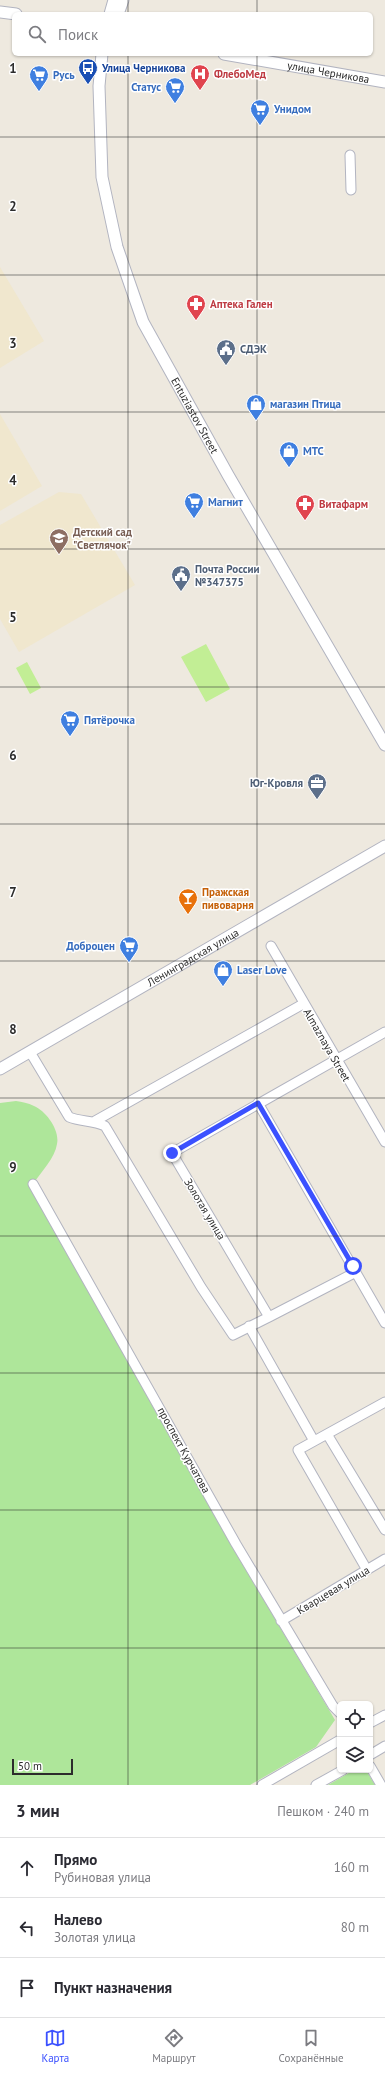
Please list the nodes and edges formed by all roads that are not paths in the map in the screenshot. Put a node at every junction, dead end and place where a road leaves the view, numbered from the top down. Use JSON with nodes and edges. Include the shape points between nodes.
{"nodes":[{"id":1,"x":114,"y":0,"type":"edge"},
{"id":2,"x":123,"y":0,"type":"edge"},
{"id":3,"x":0,"y":12,"type":"edge"},
{"id":4,"x":111,"y":12,"type":"edge"},
{"id":5,"x":119,"y":12,"type":"edge"},
{"id":6,"x":12,"y":14,"type":"edge"},
{"id":7,"x":0,"y":16,"type":"edge"},
{"id":8,"x":12,"y":18,"type":"edge"},
{"id":9,"x":102,"y":56,"type":"edge"},
{"id":10,"x":109,"y":56,"type":"edge"},
{"id":11,"x":236,"y":56,"type":"edge"},
{"id":12,"x":260,"y":56,"type":"edge"},
{"id":13,"x":385,"y":78,"type":"edge"},
{"id":14,"x":385,"y":82,"type":"edge"},
{"id":15,"x":350,"y":155,"type":"dead end"},
{"id":16,"x":351,"y":190,"type":"dead end"},
{"id":17,"x":385,"y":732,"type":"edge"},
{"id":18,"x":385,"y":745,"type":"edge"},
{"id":19,"x":385,"y":844,"type":"edge"},
{"id":20,"x":271,"y":946,"type":"dead end"},
{"id":21,"x":303,"y":1004,"type":"junction"},
{"id":22,"x":385,"y":1032,"type":"edge"},
{"id":23,"x":30,"y":1052,"type":"junction"},
{"id":24,"x":336,"y":1060,"type":"junction"},
{"id":25,"x":0,"y":1068,"type":"edge"},
{"id":26,"x":258,"y":1103,"type":"junction"},
{"id":27,"x":95,"y":1121,"type":"junction"},
{"id":28,"x":385,"y":1142,"type":"edge"},
{"id":29,"x":33,"y":1184,"type":"dead end"},
{"id":30,"x":356,"y":1272,"type":"junction"},
{"id":31,"x":269,"y":1317,"type":"junction"},
{"id":32,"x":385,"y":1323,"type":"edge"},
{"id":33,"x":249,"y":1326,"type":"junction"},
{"id":34,"x":385,"y":1402,"type":"edge"},
{"id":35,"x":327,"y":1434,"type":"junction"},
{"id":36,"x":314,"y":1441,"type":"junction"},
{"id":37,"x":385,"y":1530,"type":"edge"},
{"id":38,"x":385,"y":1559,"type":"edge"},
{"id":39,"x":367,"y":1570,"type":"junction"},
{"id":40,"x":281,"y":1621,"type":"junction"},
{"id":41,"x":337,"y":1710,"type":"edge"},
{"id":42,"x":385,"y":1714,"type":"edge"},
{"id":43,"x":373,"y":1716,"type":"edge"},
{"id":44,"x":373,"y":1721,"type":"edge"},
{"id":45,"x":337,"y":1742,"type":"edge"},
{"id":46,"x":385,"y":1746,"type":"edge"},
{"id":47,"x":373,"y":1753,"type":"edge"},
{"id":48,"x":373,"y":1771,"type":"edge"},
{"id":49,"x":338,"y":1773,"type":"edge"},
{"id":50,"x":262,"y":1785,"type":"edge"},
{"id":51,"x":316,"y":1785,"type":"edge"},
{"id":52,"x":381,"y":1785,"type":"edge"}],
"edges":[{"from":1,"to":4,"type":"street"},
{"from":2,"to":5,"type":"street"},
{"from":3,"to":6,"type":"street"},
{"from":7,"to":8,"type":"street"},
{"from":9,"to":18,"type":"street","name":"Entuziastov Street","via":[[99,86],[102,177],[117,247],[143,322]]},
{"from":10,"to":17,"type":"street","via":[[105,86],[108,176],[121,245],[145,316]]},
{"from":11,"to":14,"type":"street","name":"улица Черникова"},
{"from":12,"to":13,"type":"street","name":"улица Черникова"},
{"from":15,"to":16,"type":"street"},
{"from":19,"to":23,"type":"street","name":"Ленинградская улица"},
{"from":19,"to":25,"type":"street"},
{"from":20,"to":21,"type":"street","name":"Almaznaya Street"},
{"from":21,"to":24,"type":"street","name":"Almaznaya Street"},
{"from":21,"to":27,"type":"street"},
{"from":22,"to":24,"type":"street"},
{"from":23,"to":25,"type":"street","name":"Ленинградская улица"},
{"from":23,"to":27,"type":"street","via":[[69,1117],[86,1122]]},
{"from":24,"to":26,"type":"street"},
{"from":24,"to":28,"type":"street","name":"Almaznaya Street"},
{"from":26,"to":30,"type":"street"},
{"from":26,"to":31,"type":"street","name":"Золотая улица","via":[[172,1153]]},
{"from":27,"to":33,"type":"street","via":[[105,1126],[201,1287],[234,1335]]},
{"from":29,"to":40,"type":"street","name":"проспект Курчатова"},
{"from":30,"to":31,"type":"street"},
{"from":30,"to":32,"type":"street"},
{"from":31,"to":33,"type":"street"},
{"from":33,"to":36,"type":"street"},
{"from":34,"to":35,"type":"street"},
{"from":35,"to":36,"type":"street"},
{"from":35,"to":37,"type":"street"},
{"from":36,"to":39,"type":"street","via":[[298,1450]]},
{"from":38,"to":39,"type":"street","name":"Кварцевая улица"},
{"from":39,"to":40,"type":"street","name":"Кварцевая улица"},
{"from":40,"to":41,"type":"street","name":"проспект Курчатова"},
{"from":42,"to":43,"type":"street"},
{"from":42,"to":44,"type":"street"},
{"from":45,"to":50,"type":"street"},
{"from":46,"to":47,"type":"street"},
{"from":48,"to":52,"type":"street"},
{"from":49,"to":51,"type":"street"}]}
